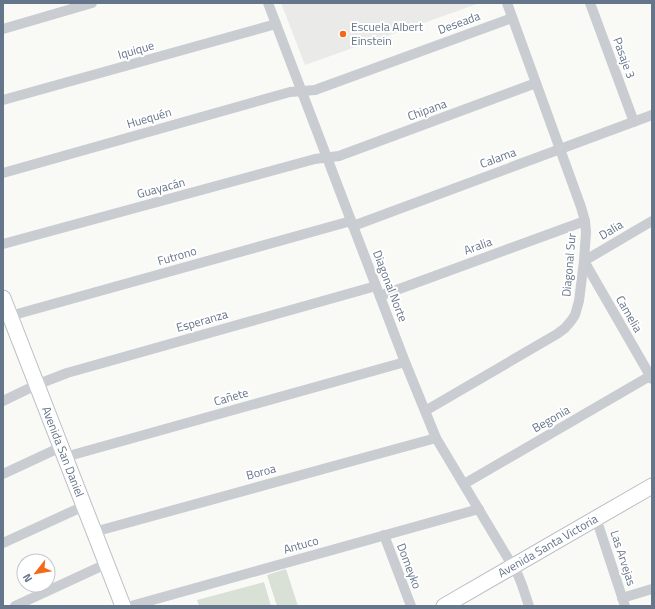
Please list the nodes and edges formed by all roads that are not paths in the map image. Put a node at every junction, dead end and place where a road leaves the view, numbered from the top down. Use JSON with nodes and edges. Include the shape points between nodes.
{"nodes":[{"id":1,"x":92,"y":3,"type":"edge"},
{"id":2,"x":268,"y":3,"type":"edge"},
{"id":3,"x":507,"y":3,"type":"edge"},
{"id":4,"x":590,"y":3,"type":"edge"},
{"id":5,"x":512,"y":18,"type":"junction"},
{"id":6,"x":276,"y":24,"type":"junction"},
{"id":7,"x":3,"y":29,"type":"edge"},
{"id":8,"x":536,"y":83,"type":"junction"},
{"id":9,"x":301,"y":91,"type":"junction"},
{"id":10,"x":3,"y":100,"type":"edge"},
{"id":11,"x":652,"y":115,"type":"edge"},
{"id":12,"x":634,"y":122,"type":"junction"},
{"id":13,"x":560,"y":149,"type":"junction"},
{"id":14,"x":327,"y":158,"type":"junction"},
{"id":15,"x":3,"y":172,"type":"edge"},
{"id":16,"x":585,"y":221,"type":"junction"},
{"id":17,"x":652,"y":221,"type":"edge"},
{"id":18,"x":352,"y":224,"type":"junction"},
{"id":19,"x":3,"y":244,"type":"edge"},
{"id":20,"x":584,"y":262,"type":"junction"},
{"id":21,"x":376,"y":286,"type":"junction"},
{"id":22,"x":380,"y":296,"type":"junction"},
{"id":23,"x":3,"y":298,"type":"edge"},
{"id":24,"x":10,"y":316,"type":"junction"},
{"id":25,"x":405,"y":362,"type":"junction"},
{"id":26,"x":651,"y":377,"type":"edge"},
{"id":27,"x":36,"y":385,"type":"junction"},
{"id":28,"x":3,"y":401,"type":"edge"},
{"id":29,"x":425,"y":411,"type":"junction"},
{"id":30,"x":436,"y":438,"type":"junction"},
{"id":31,"x":63,"y":452,"type":"junction"},
{"id":32,"x":3,"y":474,"type":"edge"},
{"id":33,"x":464,"y":484,"type":"junction"},
{"id":34,"x":652,"y":486,"type":"edge"},
{"id":35,"x":84,"y":506,"type":"junction"},
{"id":36,"x":479,"y":509,"type":"junction"},
{"id":37,"x":596,"y":518,"type":"junction"},
{"id":38,"x":94,"y":532,"type":"junction"},
{"id":39,"x":384,"y":535,"type":"junction"},
{"id":40,"x":3,"y":543,"type":"edge"},
{"id":41,"x":106,"y":564,"type":"junction"},
{"id":42,"x":512,"y":566,"type":"junction"},
{"id":43,"x":652,"y":589,"type":"edge"},
{"id":44,"x":623,"y":602,"type":"edge"},
{"id":45,"x":15,"y":606,"type":"edge"},
{"id":46,"x":123,"y":606,"type":"edge"},
{"id":47,"x":130,"y":606,"type":"edge"},
{"id":48,"x":411,"y":606,"type":"edge"},
{"id":49,"x":444,"y":606,"type":"edge"},
{"id":50,"x":529,"y":606,"type":"edge"}],
"edges":[{"from":1,"to":7,"type":"street"},
{"from":2,"to":6,"type":"street","name":"Diagonal Norte"},
{"from":3,"to":5,"type":"street","name":"Diagonal Sur"},
{"from":4,"to":12,"type":"street","name":"Pasaje 3"},
{"from":5,"to":8,"type":"street","name":"Diagonal Sur"},
{"from":5,"to":9,"type":"street","name":"Deseada","via":[[315,90]]},
{"from":6,"to":9,"type":"street","name":"Diagonal Norte"},
{"from":6,"to":10,"type":"street","name":"Iquique"},
{"from":8,"to":13,"type":"street","name":"Diagonal Sur"},
{"from":8,"to":14,"type":"street","name":"Chipana","via":[[339,156]]},
{"from":9,"to":14,"type":"street","name":"Diagonal Norte"},
{"from":9,"to":15,"type":"street","name":"Huequén"},
{"from":11,"to":12,"type":"street","name":"Calama"},
{"from":12,"to":13,"type":"street","name":"Calama"},
{"from":13,"to":16,"type":"street","name":"Diagonal Sur"},
{"from":13,"to":18,"type":"street","name":"Calama"},
{"from":14,"to":18,"type":"street","name":"Diagonal Norte"},
{"from":14,"to":19,"type":"street","name":"Guayacán","via":[[314,159]]},
{"from":16,"to":20,"type":"street","name":"Diagonal Sur"},
{"from":16,"to":22,"type":"street","name":"Aralia"},
{"from":17,"to":20,"type":"street","name":"Dalia"},
{"from":18,"to":21,"type":"street","name":"Diagonal Norte"},
{"from":18,"to":24,"type":"street","name":"Futrono"},
{"from":20,"to":26,"type":"street","name":"Camelia"},
{"from":20,"to":29,"type":"street","name":"Diagonal Sur","via":[[578,308],[565,328]]},
{"from":21,"to":22,"type":"street","name":"Diagonal Norte"},
{"from":21,"to":27,"type":"street","name":"Esperanza","via":[[67,373]]},
{"from":22,"to":25,"type":"street","name":"Diagonal Norte"},
{"from":23,"to":24,"type":"street","name":"Avenida San Daniel"},
{"from":24,"to":27,"type":"street","name":"Avenida San Daniel"},
{"from":25,"to":29,"type":"street","name":"Diagonal Norte"},
{"from":25,"to":31,"type":"street","name":"Cañete"},
{"from":26,"to":33,"type":"street","name":"Begonia"},
{"from":27,"to":28,"type":"street","name":"Esperanza"},
{"from":27,"to":31,"type":"street","name":"Avenida San Daniel"},
{"from":29,"to":30,"type":"street","name":"Diagonal Norte"},
{"from":30,"to":33,"type":"street","name":"Diagonal Norte"},
{"from":30,"to":38,"type":"street","name":"Boroa"},
{"from":31,"to":32,"type":"street","name":"Cañete"},
{"from":31,"to":35,"type":"street","name":"Avenida San Daniel"},
{"from":33,"to":36,"type":"street","name":"Diagonal Norte"},
{"from":34,"to":37,"type":"street","name":"Avenida Santa Victoria"},
{"from":35,"to":38,"type":"street","name":"Avenida San Daniel"},
{"from":35,"to":40,"type":"street"},
{"from":36,"to":39,"type":"street","name":"Antuco"},
{"from":36,"to":42,"type":"street","name":"Diagonal Norte"},
{"from":37,"to":42,"type":"street","name":"Avenida Santa Victoria"},
{"from":37,"to":44,"type":"street","name":"Las Arvejas"},
{"from":38,"to":41,"type":"street","name":"Avenida San Daniel"},
{"from":39,"to":47,"type":"street","name":"Antuco"},
{"from":39,"to":48,"type":"street","name":"Domeyko"},
{"from":41,"to":45,"type":"street"},
{"from":41,"to":46,"type":"street","name":"Avenida San Daniel"},
{"from":42,"to":49,"type":"street","name":"Avenida Santa Victoria"},
{"from":42,"to":50,"type":"street","name":"Diagonal Norte","via":[[518,575]]},
{"from":43,"to":44,"type":"street"}]}
